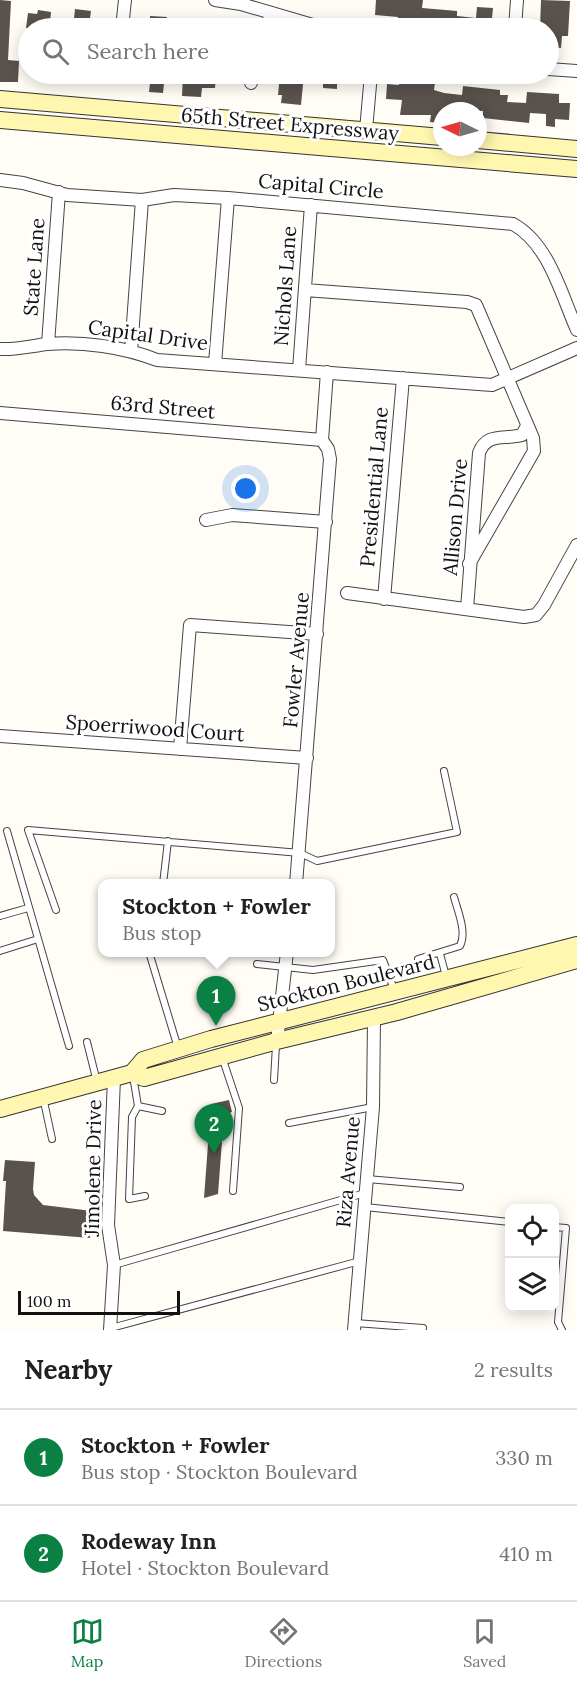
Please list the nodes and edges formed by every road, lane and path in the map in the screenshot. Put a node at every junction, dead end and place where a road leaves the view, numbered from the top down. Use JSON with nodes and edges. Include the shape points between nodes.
{"nodes":[{"id":1,"x":125,"y":0,"type":"edge"},
{"id":2,"x":215,"y":0,"type":"edge"},
{"id":3,"x":517,"y":0,"type":"edge"},
{"id":4,"x":271,"y":14,"type":"junction"},
{"id":5,"x":123,"y":18,"type":"edge"},
{"id":6,"x":270,"y":18,"type":"edge"},
{"id":7,"x":286,"y":18,"type":"edge"},
{"id":8,"x":516,"y":18,"type":"edge"},
{"id":9,"x":559,"y":70,"type":"edge"},
{"id":10,"x":577,"y":71,"type":"edge"},
{"id":11,"x":370,"y":84,"type":"edge"},
{"id":12,"x":0,"y":99,"type":"edge"},
{"id":13,"x":0,"y":120,"type":"edge"},
{"id":14,"x":366,"y":130,"type":"junction"},
{"id":15,"x":433,"y":136,"type":"edge"},
{"id":16,"x":487,"y":141,"type":"edge"},
{"id":17,"x":577,"y":149,"type":"edge"},
{"id":18,"x":577,"y":169,"type":"edge"},
{"id":19,"x":0,"y":180,"type":"edge"},
{"id":20,"x":59,"y":192,"type":"junction"},
{"id":21,"x":228,"y":198,"type":"junction"},
{"id":22,"x":142,"y":200,"type":"junction"},
{"id":23,"x":311,"y":205,"type":"junction"},
{"id":24,"x":305,"y":290,"type":"junction"},
{"id":25,"x":577,"y":330,"type":"edge"},
{"id":26,"x":48,"y":344,"type":"junction"},
{"id":27,"x":577,"y":348,"type":"edge"},
{"id":28,"x":0,"y":349,"type":"edge"},
{"id":29,"x":131,"y":351,"type":"junction"},
{"id":30,"x":215,"y":364,"type":"junction"},
{"id":31,"x":299,"y":370,"type":"junction"},
{"id":32,"x":327,"y":372,"type":"junction"},
{"id":33,"x":507,"y":377,"type":"junction"},
{"id":34,"x":403,"y":378,"type":"junction"},
{"id":35,"x":0,"y":413,"type":"edge"},
{"id":36,"x":527,"y":426,"type":"junction"},
{"id":37,"x":322,"y":440,"type":"junction"},
{"id":38,"x":206,"y":519,"type":"dead end"},
{"id":39,"x":326,"y":522,"type":"junction"},
{"id":40,"x":577,"y":545,"type":"edge"},
{"id":41,"x":469,"y":564,"type":"junction"},
{"id":42,"x":346,"y":593,"type":"dead end"},
{"id":43,"x":384,"y":599,"type":"junction"},
{"id":44,"x":467,"y":609,"type":"junction"},
{"id":45,"x":317,"y":634,"type":"junction"},
{"id":46,"x":0,"y":736,"type":"edge"},
{"id":47,"x":180,"y":749,"type":"junction"},
{"id":48,"x":307,"y":758,"type":"junction"},
{"id":49,"x":444,"y":771,"type":"dead end"},
{"id":50,"x":7,"y":831,"type":"dead end"},
{"id":51,"x":168,"y":842,"type":"junction"},
{"id":52,"x":300,"y":853,"type":"junction"},
{"id":53,"x":164,"y":879,"type":"edge"},
{"id":54,"x":297,"y":879,"type":"edge"},
{"id":55,"x":454,"y":897,"type":"dead end"},
{"id":56,"x":28,"y":908,"type":"junction"},
{"id":57,"x":56,"y":910,"type":"dead end"},
{"id":58,"x":0,"y":916,"type":"edge"},
{"id":59,"x":38,"y":939,"type":"junction"},
{"id":60,"x":577,"y":945,"type":"edge"},
{"id":61,"x":0,"y":951,"type":"edge"},
{"id":62,"x":577,"y":951,"type":"edge"},
{"id":63,"x":440,"y":954,"type":"junction"},
{"id":64,"x":150,"y":957,"type":"edge"},
{"id":65,"x":286,"y":957,"type":"edge"},
{"id":66,"x":418,"y":959,"type":"dead end"},
{"id":67,"x":577,"y":960,"type":"edge"},
{"id":68,"x":257,"y":964,"type":"dead end"},
{"id":69,"x":285,"y":966,"type":"junction"},
{"id":70,"x":554,"y":967,"type":"junction"},
{"id":71,"x":447,"y":979,"type":"junction"},
{"id":72,"x":395,"y":992,"type":"junction"},
{"id":73,"x":368,"y":999,"type":"junction"},
{"id":74,"x":374,"y":1018,"type":"junction"},
{"id":75,"x":279,"y":1021,"type":"junction"},
{"id":76,"x":277,"y":1041,"type":"junction"},
{"id":77,"x":87,"y":1042,"type":"dead end"},
{"id":78,"x":69,"y":1046,"type":"dead end"},
{"id":79,"x":178,"y":1049,"type":"junction"},
{"id":80,"x":222,"y":1057,"type":"junction"},
{"id":81,"x":132,"y":1073,"type":"junction"},
{"id":82,"x":114,"y":1078,"type":"junction"},
{"id":83,"x":274,"y":1080,"type":"dead end"},
{"id":84,"x":97,"y":1082,"type":"junction"},
{"id":85,"x":43,"y":1097,"type":"junction"},
{"id":86,"x":138,"y":1106,"type":"junction"},
{"id":87,"x":373,"y":1107,"type":"junction"},
{"id":88,"x":0,"y":1109,"type":"edge"},
{"id":89,"x":162,"y":1111,"type":"dead end"},
{"id":90,"x":289,"y":1123,"type":"dead end"},
{"id":91,"x":52,"y":1139,"type":"dead end"},
{"id":92,"x":367,"y":1179,"type":"junction"},
{"id":93,"x":460,"y":1187,"type":"dead end"},
{"id":94,"x":232,"y":1191,"type":"dead end"},
{"id":95,"x":365,"y":1193,"type":"junction"},
{"id":96,"x":145,"y":1196,"type":"dead end"},
{"id":97,"x":364,"y":1207,"type":"junction"},
{"id":98,"x":505,"y":1221,"type":"edge"},
{"id":99,"x":559,"y":1227,"type":"edge"},
{"id":100,"x":360,"y":1261,"type":"junction"},
{"id":101,"x":114,"y":1265,"type":"junction"},
{"id":102,"x":354,"y":1327,"type":"edge"},
{"id":103,"x":423,"y":1328,"type":"dead end"},
{"id":104,"x":110,"y":1329,"type":"edge"},
{"id":105,"x":562,"y":1330,"type":"edge"}],
"edges":[{"from":1,"to":5,"type":"street"},
{"from":2,"to":4,"type":"street"},
{"from":3,"to":8,"type":"street"},
{"from":4,"to":6,"type":"street"},
{"from":4,"to":7,"type":"street"},
{"from":9,"to":10,"type":"street"},
{"from":11,"to":14,"type":"street"},
{"from":12,"to":14,"type":"main road","name":"65th Street Expressway"},
{"from":13,"to":18,"type":"main road","name":"65th Street Expressway"},
{"from":14,"to":15,"type":"main road","name":"65th Street Expressway"},
{"from":16,"to":17,"type":"main road"},
{"from":19,"to":20,"type":"street","name":"Capital Circle"},
{"from":20,"to":22,"type":"street","name":"Capital Circle"},
{"from":20,"to":26,"type":"street","name":"State Lane"},
{"from":21,"to":22,"type":"street","name":"Capital Circle","via":[[174,195]]},
{"from":21,"to":23,"type":"street","name":"Capital Circle"},
{"from":21,"to":30,"type":"street"},
{"from":22,"to":29,"type":"street"},
{"from":23,"to":24,"type":"street","name":"Nichols Lane"},
{"from":23,"to":25,"type":"street","name":"Capital Circle","via":[[513,224],[528,232],[539,245]]},
{"from":24,"to":31,"type":"street","name":"Nichols Lane"},
{"from":24,"to":33,"type":"street","via":[[476,305]]},
{"from":26,"to":28,"type":"street","name":"Capital Drive"},
{"from":26,"to":29,"type":"street","name":"Capital Drive"},
{"from":27,"to":33,"type":"street","name":"Capital Drive"},
{"from":29,"to":30,"type":"street","name":"Capital Drive","via":[[157,360]]},
{"from":30,"to":31,"type":"street","name":"Capital Drive"},
{"from":31,"to":32,"type":"street","name":"Capital Drive"},
{"from":32,"to":34,"type":"street","name":"Capital Drive"},
{"from":32,"to":37,"type":"street"},
{"from":33,"to":34,"type":"street","name":"Capital Drive","via":[[492,385]]},
{"from":33,"to":36,"type":"street"},
{"from":34,"to":43,"type":"street","name":"Presidential Lane"},
{"from":35,"to":37,"type":"street","name":"63rd Street"},
{"from":36,"to":41,"type":"street","via":[[534,451]]},
{"from":36,"to":41,"type":"street","name":"Allison Drive","via":[[522,435],[491,438],[482,444]]},
{"from":37,"to":39,"type":"street","name":"Fowler Avenue","via":[[330,459]]},
{"from":38,"to":39,"type":"street","via":[[231,515]]},
{"from":39,"to":45,"type":"street","name":"Fowler Avenue"},
{"from":40,"to":44,"type":"street","via":[[536,615],[524,617]]},
{"from":41,"to":44,"type":"street","name":"Allison Drive"},
{"from":42,"to":43,"type":"street"},
{"from":43,"to":44,"type":"street"},
{"from":45,"to":47,"type":"street","via":[[190,625]]},
{"from":45,"to":48,"type":"street","name":"Fowler Avenue"},
{"from":46,"to":47,"type":"street","name":"Spoerriwood Court"},
{"from":47,"to":48,"type":"street","name":"Spoerriwood Court"},
{"from":48,"to":52,"type":"street","name":"Fowler Avenue"},
{"from":49,"to":52,"type":"lane","via":[[457,832],[317,861]]},
{"from":50,"to":56,"type":"lane"},
{"from":51,"to":52,"type":"lane"},
{"from":51,"to":53,"type":"lane"},
{"from":51,"to":57,"type":"lane","via":[[28,830]]},
{"from":52,"to":54,"type":"street","name":"Fowler Avenue"},
{"from":55,"to":63,"type":"lane","via":[[463,940],[460,946]]},
{"from":56,"to":58,"type":"lane"},
{"from":56,"to":59,"type":"lane"},
{"from":59,"to":61,"type":"lane"},
{"from":59,"to":78,"type":"lane"},
{"from":60,"to":71,"type":"main road","name":"Stockton Boulevard"},
{"from":62,"to":70,"type":"main road","via":[[564,954]]},
{"from":63,"to":66,"type":"lane"},
{"from":63,"to":71,"type":"lane"},
{"from":64,"to":79,"type":"lane"},
{"from":65,"to":69,"type":"street"},
{"from":67,"to":70,"type":"main road","name":"Stockton Boulevard"},
{"from":68,"to":69,"type":"lane"},
{"from":69,"to":72,"type":"lane","via":[[313,970],[383,960]]},
{"from":69,"to":75,"type":"street"},
{"from":70,"to":74,"type":"main road","name":"Stockton Boulevard"},
{"from":71,"to":72,"type":"main road","name":"Stockton Boulevard"},
{"from":72,"to":73,"type":"main road","name":"Stockton Boulevard"},
{"from":73,"to":74,"type":"main road"},
{"from":73,"to":75,"type":"main road","name":"Stockton Boulevard"},
{"from":74,"to":76,"type":"main road","name":"Stockton Boulevard"},
{"from":74,"to":87,"type":"street","name":"Riza Avenue"},
{"from":75,"to":76,"type":"street"},
{"from":75,"to":79,"type":"main road","name":"Stockton Boulevard"},
{"from":76,"to":80,"type":"main road","name":"Stockton Boulevard"},
{"from":76,"to":83,"type":"lane"},
{"from":77,"to":84,"type":"lane"},
{"from":79,"to":81,"type":"main road","name":"Stockton Boulevard","via":[[142,1060]]},
{"from":80,"to":81,"type":"main road","name":"Stockton Boulevard","via":[[144,1078]]},
{"from":80,"to":94,"type":"lane","via":[[239,1108]]},
{"from":81,"to":82,"type":"main road","name":"Stockton Boulevard"},
{"from":81,"to":86,"type":"lane"},
{"from":82,"to":84,"type":"main road","name":"Stockton Boulevard"},
{"from":82,"to":101,"type":"street","name":"Jimolene Drive","via":[[108,1225]]},
{"from":84,"to":85,"type":"main road","name":"Stockton Boulevard"},
{"from":85,"to":88,"type":"main road","name":"Stockton Boulevard"},
{"from":85,"to":91,"type":"lane"},
{"from":86,"to":89,"type":"lane"},
{"from":86,"to":96,"type":"lane","via":[[132,1117],[129,1199]]},
{"from":87,"to":90,"type":"lane"},
{"from":87,"to":92,"type":"street","name":"Riza Avenue"},
{"from":92,"to":93,"type":"lane"},
{"from":92,"to":95,"type":"street","name":"Riza Avenue"},
{"from":95,"to":97,"type":"street","name":"Riza Avenue"},
{"from":95,"to":101,"type":"lane"},
{"from":97,"to":98,"type":"lane"},
{"from":97,"to":100,"type":"street","name":"Riza Avenue"},
{"from":99,"to":105,"type":"lane","via":[[566,1228],[558,1322]]},
{"from":100,"to":102,"type":"street","name":"Riza Avenue"},
{"from":100,"to":104,"type":"lane"},
{"from":101,"to":104,"type":"street","name":"Jimolene Drive"},
{"from":102,"to":103,"type":"lane"}]}
